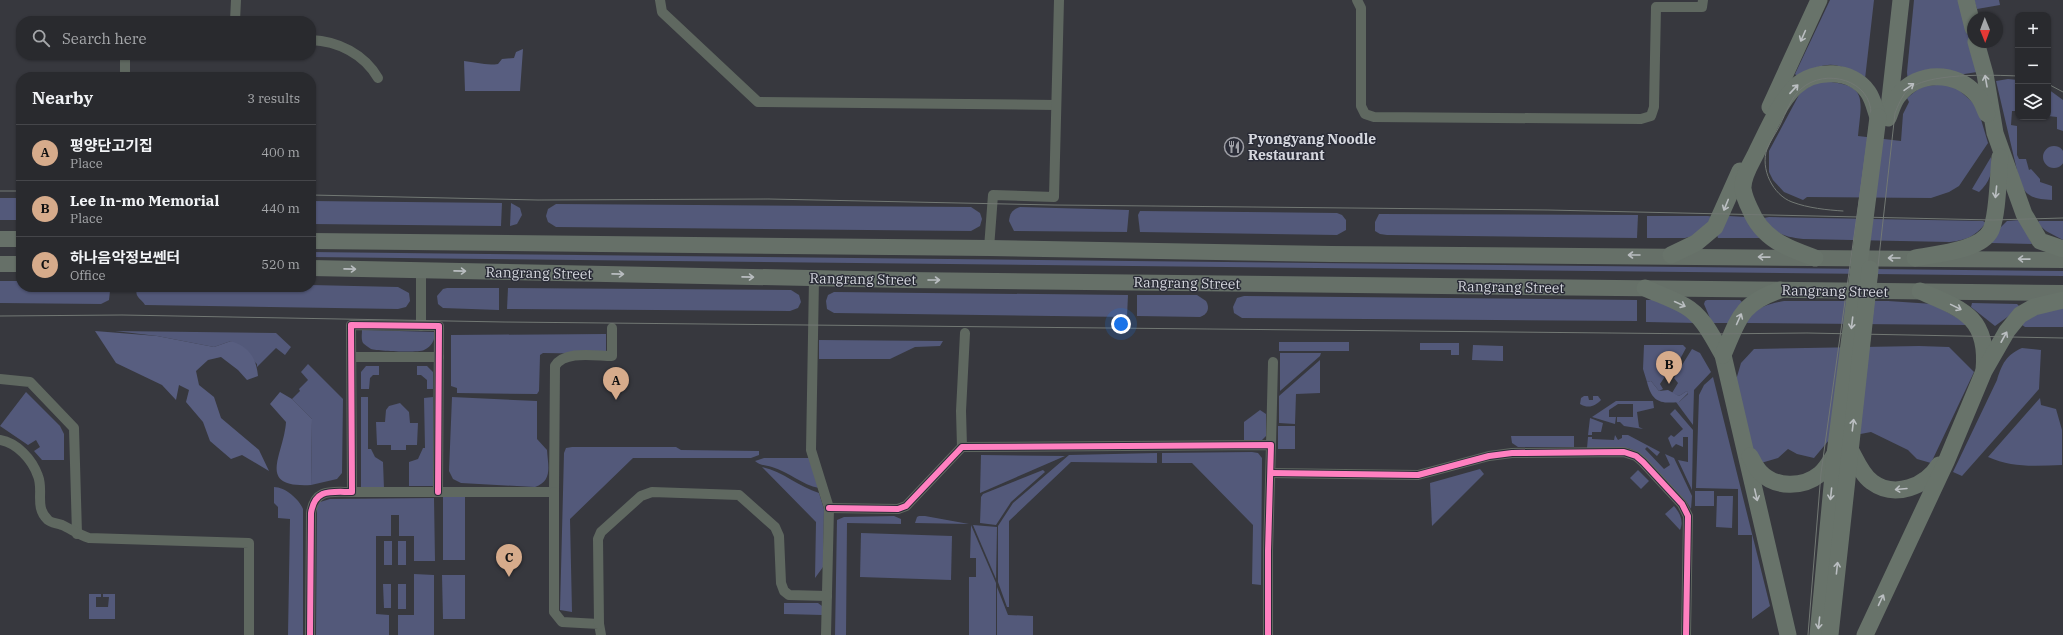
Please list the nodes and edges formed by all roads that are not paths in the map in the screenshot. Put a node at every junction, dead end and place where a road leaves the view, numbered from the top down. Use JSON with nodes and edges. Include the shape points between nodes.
{"nodes":[{"id":1,"x":236,"y":0,"type":"edge"},
{"id":2,"x":660,"y":0,"type":"edge"},
{"id":3,"x":1059,"y":0,"type":"edge"},
{"id":4,"x":1357,"y":0,"type":"edge"},
{"id":5,"x":1703,"y":0,"type":"edge"},
{"id":6,"x":1819,"y":0,"type":"edge"},
{"id":7,"x":1891,"y":0,"type":"edge"},
{"id":8,"x":1901,"y":0,"type":"edge"},
{"id":9,"x":1966,"y":0,"type":"edge"},
{"id":10,"x":1969,"y":12,"type":"edge"},
{"id":11,"x":235,"y":16,"type":"edge"},
{"id":12,"x":316,"y":40,"type":"edge"},
{"id":13,"x":1978,"y":48,"type":"edge"},
{"id":14,"x":126,"y":60,"type":"edge"},
{"id":15,"x":125,"y":72,"type":"edge"},
{"id":16,"x":378,"y":78,"type":"dead end"},
{"id":17,"x":1056,"y":105,"type":"junction"},
{"id":18,"x":1883,"y":118,"type":"junction"},
{"id":19,"x":1995,"y":133,"type":"junction"},
{"id":20,"x":2000,"y":153,"type":"junction"},
{"id":21,"x":0,"y":239,"type":"edge"},
{"id":22,"x":16,"y":239,"type":"edge"},
{"id":23,"x":316,"y":241,"type":"edge"},
{"id":24,"x":989,"y":248,"type":"junction"},
{"id":25,"x":2063,"y":249,"type":"edge"},
{"id":26,"x":1671,"y":255,"type":"junction"},
{"id":27,"x":1815,"y":258,"type":"junction"},
{"id":28,"x":1915,"y":258,"type":"junction"},
{"id":29,"x":2063,"y":260,"type":"edge"},
{"id":30,"x":0,"y":264,"type":"edge"},
{"id":31,"x":16,"y":264,"type":"edge"},
{"id":32,"x":316,"y":268,"type":"edge"},
{"id":33,"x":421,"y":270,"type":"junction"},
{"id":34,"x":814,"y":279,"type":"junction"},
{"id":35,"x":1645,"y":288,"type":"junction"},
{"id":36,"x":1780,"y":290,"type":"junction"},
{"id":37,"x":1920,"y":292,"type":"junction"},
{"id":38,"x":2063,"y":293,"type":"edge"},
{"id":39,"x":2063,"y":300,"type":"edge"},
{"id":40,"x":421,"y":326,"type":"junction"},
{"id":41,"x":612,"y":328,"type":"dead end"},
{"id":42,"x":965,"y":333,"type":"dead end"},
{"id":43,"x":1723,"y":355,"type":"junction"},
{"id":44,"x":352,"y":357,"type":"junction"},
{"id":45,"x":439,"y":357,"type":"junction"},
{"id":46,"x":1273,"y":362,"type":"dead end"},
{"id":47,"x":1984,"y":371,"type":"junction"},
{"id":48,"x":0,"y":378,"type":"edge"},
{"id":49,"x":0,"y":440,"type":"edge"},
{"id":50,"x":1744,"y":444,"type":"junction"},
{"id":51,"x":1271,"y":445,"type":"junction"},
{"id":52,"x":962,"y":447,"type":"junction"},
{"id":53,"x":1843,"y":452,"type":"junction"},
{"id":54,"x":1944,"y":460,"type":"junction"},
{"id":55,"x":1271,"y":473,"type":"junction"},
{"id":56,"x":352,"y":492,"type":"junction"},
{"id":57,"x":438,"y":492,"type":"junction"},
{"id":58,"x":554,"y":492,"type":"junction"},
{"id":59,"x":829,"y":508,"type":"junction"},
{"id":60,"x":77,"y":534,"type":"junction"},
{"id":61,"x":827,"y":596,"type":"junction"},
{"id":62,"x":599,"y":624,"type":"junction"},
{"id":63,"x":249,"y":635,"type":"edge"},
{"id":64,"x":310,"y":635,"type":"edge"},
{"id":65,"x":600,"y":635,"type":"edge"},
{"id":66,"x":826,"y":635,"type":"edge"},
{"id":67,"x":1268,"y":635,"type":"edge"},
{"id":68,"x":1686,"y":635,"type":"edge"},
{"id":69,"x":1788,"y":635,"type":"edge"},
{"id":70,"x":1818,"y":635,"type":"edge"},
{"id":71,"x":1830,"y":635,"type":"edge"},
{"id":72,"x":1865,"y":635,"type":"edge"}],
"edges":[{"from":1,"to":11,"type":"street"},
{"from":2,"to":17,"type":"street","via":[[662,12],[758,102]]},
{"from":3,"to":17,"type":"street"},
{"from":4,"to":5,"type":"street","via":[[1360,8],[1361,106],[1365,114],[1374,117],[1641,119],[1651,116],[1654,108],[1656,7],[1702,7]]},
{"from":6,"to":26,"type":"highway","one_way":true,"via":[[1715,227],[1696,242]]},
{"from":7,"to":18,"type":"highway"},
{"from":8,"to":18,"type":"highway"},
{"from":9,"to":10,"type":"highway"},
{"from":12,"to":16,"type":"street","via":[[357,54]]},
{"from":19,"to":13,"type":"highway","one_way":true},
{"from":14,"to":15,"type":"street"},
{"from":17,"to":24,"type":"street","via":[[1054,197],[993,195]]},
{"from":18,"to":19,"type":"highway","one_way":true,"via":[[1905,89],[1923,78],[1937,75],[1951,78],[1970,88],[1978,96]]},
{"from":27,"to":18,"type":"highway","one_way":true,"via":[[1782,246],[1769,237],[1757,224],[1743,189],[1745,177],[1766,133],[1795,87],[1804,80],[1820,74],[1835,73],[1862,85]]},
{"from":18,"to":53,"type":"highway","bridge":true},
{"from":19,"to":20,"type":"highway"},
{"from":20,"to":25,"type":"highway","via":[[2032,230],[2040,241]]},
{"from":20,"to":28,"type":"highway","one_way":true,"via":[[1990,231],[1979,242],[1961,250]]},
{"from":21,"to":22,"type":"main road"},
{"from":23,"to":24,"type":"main road","name":"Rangrang Street"},
{"from":26,"to":24,"type":"main road","name":"Rangrang Street","one_way":true,"via":[[1332,254]]},
{"from":27,"to":26,"type":"main road","name":"Rangrang Street","one_way":true},
{"from":28,"to":27,"type":"main road","name":"Rangrang Street","one_way":true},
{"from":29,"to":28,"type":"main road","name":"Rangrang Street","one_way":true},
{"from":30,"to":31,"type":"main road"},
{"from":32,"to":33,"type":"main road","name":"Rangrang Street","one_way":true},
{"from":33,"to":34,"type":"main road","name":"Rangrang Street","one_way":true},
{"from":33,"to":40,"type":"street"},
{"from":34,"to":35,"type":"main road","name":"Rangrang Street","one_way":true},
{"from":34,"to":59,"type":"street","via":[[811,450]]},
{"from":35,"to":36,"type":"main road","name":"Rangrang Street"},
{"from":35,"to":43,"type":"highway","one_way":true,"via":[[1686,306],[1707,328]]},
{"from":36,"to":37,"type":"main road","name":"Rangrang Street"},
{"from":43,"to":36,"type":"highway","one_way":true,"via":[[1743,311],[1760,297]]},
{"from":37,"to":38,"type":"main road","name":"Rangrang Street"},
{"from":37,"to":47,"type":"highway","one_way":true,"via":[[1962,309],[1975,323],[1982,335]]},
{"from":47,"to":39,"type":"highway","one_way":true,"via":[[2011,324],[2020,315],[2034,307]]},
{"from":40,"to":44,"type":"street","via":[[351,325]]},
{"from":40,"to":45,"type":"street","via":[[439,326]]},
{"from":41,"to":58,"type":"street","via":[[612,356],[568,356],[559,360],[555,366]]},
{"from":42,"to":52,"type":"street"},
{"from":43,"to":50,"type":"highway"},
{"from":44,"to":45,"type":"street"},
{"from":44,"to":56,"type":"street"},
{"from":45,"to":57,"type":"street"},
{"from":46,"to":51,"type":"street"},
{"from":47,"to":54,"type":"highway"},
{"from":48,"to":60,"type":"street","via":[[30,382],[74,428]]},
{"from":49,"to":60,"type":"street","via":[[11,442],[22,451],[39,477],[41,510],[48,521],[61,524]]},
{"from":50,"to":53,"type":"highway","via":[[1760,472],[1777,482],[1788,484],[1810,481]]},
{"from":50,"to":69,"type":"highway","one_way":true},
{"from":51,"to":52,"type":"street"},
{"from":51,"to":55,"type":"street"},
{"from":52,"to":59,"type":"street","via":[[906,506],[898,509]]},
{"from":54,"to":53,"type":"highway","one_way":true,"via":[[1916,486],[1901,490],[1886,489],[1872,482]]},
{"from":53,"to":70,"type":"highway","one_way":true,"bridge":true},
{"from":71,"to":53,"type":"highway","one_way":true,"bridge":true},
{"from":72,"to":54,"type":"highway","one_way":true},
{"from":55,"to":67,"type":"street"},
{"from":55,"to":68,"type":"street","via":[[1418,475],[1489,456],[1512,453],[1604,451],[1624,452],[1636,456],[1682,504],[1688,516]]},
{"from":56,"to":57,"type":"street"},
{"from":56,"to":64,"type":"street","via":[[320,494],[312,502]]},
{"from":57,"to":58,"type":"street"},
{"from":58,"to":62,"type":"street","via":[[554,612],[562,622]]},
{"from":59,"to":61,"type":"street"},
{"from":60,"to":63,"type":"street","via":[[89,538],[249,543]]},
{"from":61,"to":62,"type":"street","via":[[789,595],[784,591],[781,584],[779,536],[775,526],[739,495],[652,492],[642,496],[601,532],[598,539]]},
{"from":61,"to":66,"type":"street"},
{"from":62,"to":65,"type":"street"}]}
